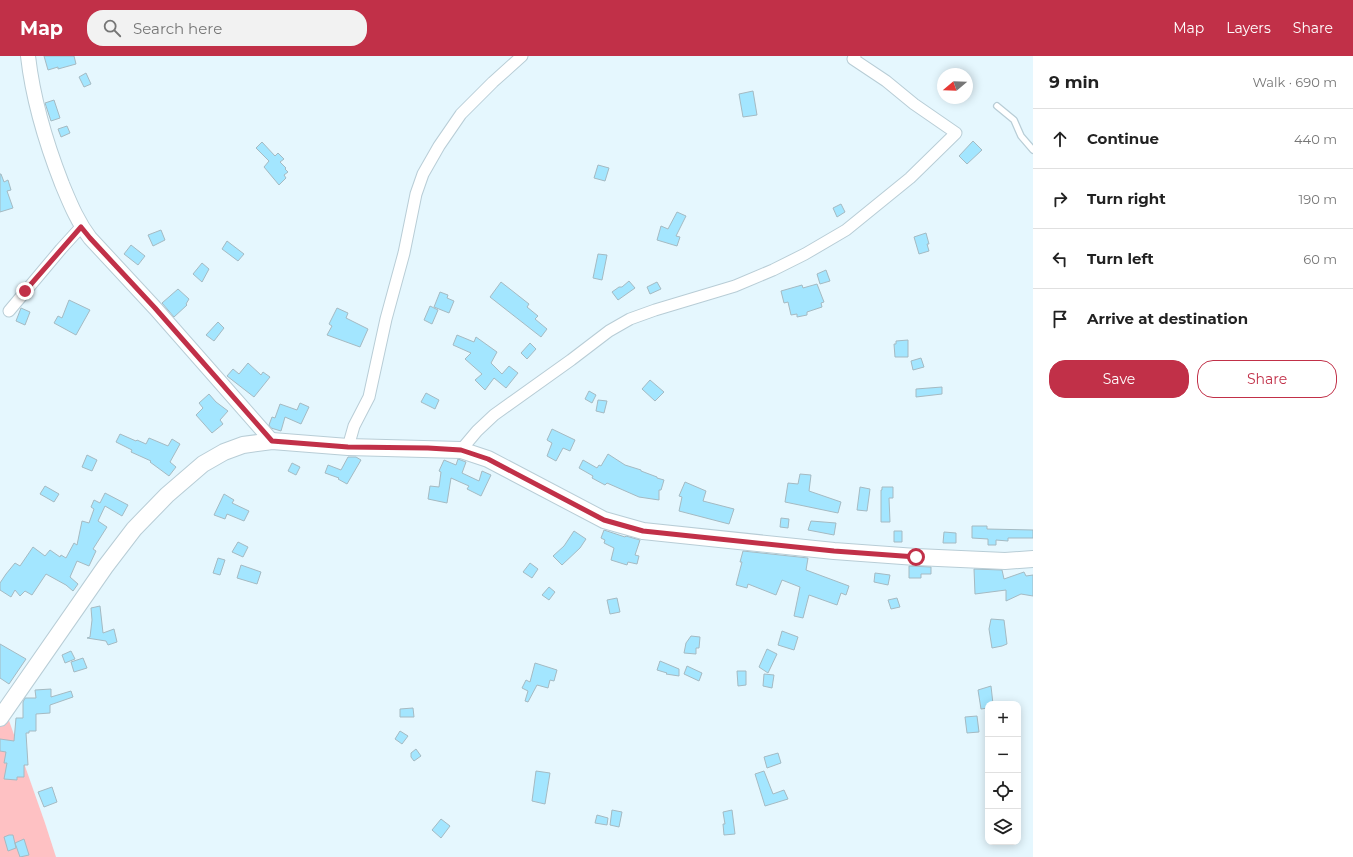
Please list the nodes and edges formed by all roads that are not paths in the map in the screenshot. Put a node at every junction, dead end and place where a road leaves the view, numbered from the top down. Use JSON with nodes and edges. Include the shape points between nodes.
{"nodes":[{"id":1,"x":28,"y":56,"type":"edge"},
{"id":2,"x":522,"y":56,"type":"edge"},
{"id":3,"x":855,"y":56,"type":"edge"},
{"id":4,"x":997,"y":106,"type":"dead end"},
{"id":5,"x":1033,"y":150,"type":"edge"},
{"id":6,"x":81,"y":227,"type":"junction"},
{"id":7,"x":9,"y":311,"type":"dead end"},
{"id":8,"x":272,"y":441,"type":"junction"},
{"id":9,"x":348,"y":447,"type":"junction"},
{"id":10,"x":461,"y":450,"type":"junction"},
{"id":11,"x":1033,"y":559,"type":"edge"},
{"id":12,"x":0,"y":718,"type":"edge"}],
"edges":[{"from":1,"to":6,"type":"street","via":[[48,145]]},
{"from":2,"to":9,"type":"street","via":[[461,114],[423,174],[416,194],[369,397],[354,426]]},
{"from":3,"to":10,"type":"street","via":[[853,59],[956,133],[910,178],[846,230],[773,270],[735,286],[630,319],[609,331],[494,415]]},
{"from":4,"to":5,"type":"lane","via":[[1014,120]]},
{"from":6,"to":7,"type":"street"},
{"from":6,"to":8,"type":"street"},
{"from":8,"to":9,"type":"main road"},
{"from":8,"to":12,"type":"main road","via":[[243,445],[224,452],[203,464],[167,495],[134,529],[105,567]]},
{"from":9,"to":10,"type":"main road"},
{"from":10,"to":11,"type":"main road","via":[[488,459],[604,520],[643,531],[909,557],[1005,561]]}]}
